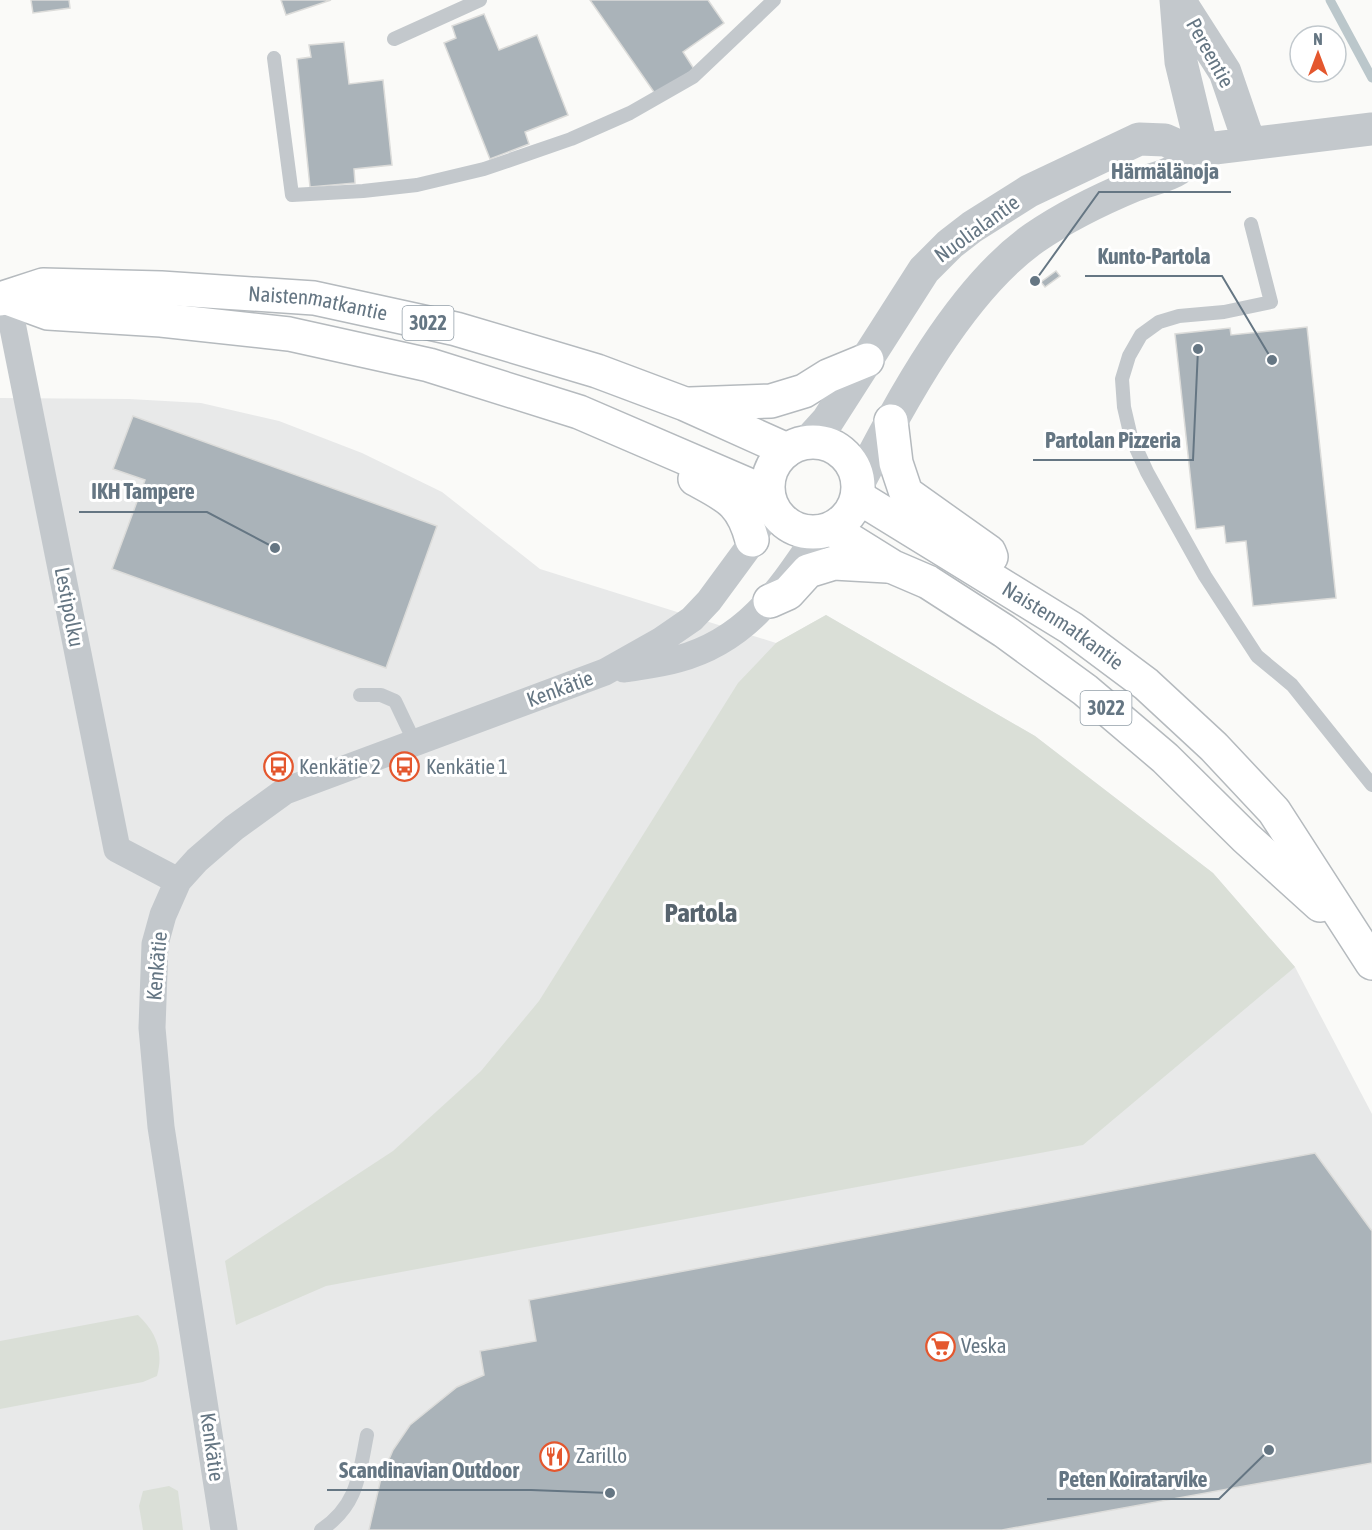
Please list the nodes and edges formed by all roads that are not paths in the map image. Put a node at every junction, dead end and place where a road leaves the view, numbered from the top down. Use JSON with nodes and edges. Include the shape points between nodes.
{"nodes":[{"id":1,"x":480,"y":0,"type":"edge"},
{"id":2,"x":774,"y":0,"type":"edge"},
{"id":3,"x":1178,"y":0,"type":"edge"},
{"id":4,"x":394,"y":39,"type":"dead end"},
{"id":5,"x":274,"y":58,"type":"dead end"},
{"id":6,"x":1372,"y":129,"type":"edge"},
{"id":7,"x":1249,"y":142,"type":"junction"},
{"id":8,"x":1196,"y":150,"type":"junction"},
{"id":9,"x":1251,"y":224,"type":"dead end"},
{"id":10,"x":4,"y":299,"type":"edge"},
{"id":11,"x":867,"y":360,"type":"junction"},
{"id":12,"x":685,"y":404,"type":"junction"},
{"id":13,"x":579,"y":412,"type":"junction"},
{"id":14,"x":891,"y":421,"type":"junction"},
{"id":15,"x":798,"y":446,"type":"junction"},
{"id":16,"x":858,"y":489,"type":"junction"},
{"id":17,"x":769,"y":500,"type":"junction"},
{"id":18,"x":825,"y":531,"type":"junction"},
{"id":19,"x":752,"y":540,"type":"junction"},
{"id":20,"x":893,"y":567,"type":"junction"},
{"id":21,"x":1005,"y":586,"type":"junction"},
{"id":22,"x":770,"y":601,"type":"junction"},
{"id":23,"x":605,"y":672,"type":"junction"},
{"id":24,"x":360,"y":695,"type":"dead end"},
{"id":25,"x":415,"y":742,"type":"junction"},
{"id":26,"x":1372,"y":785,"type":"edge"},
{"id":27,"x":178,"y":880,"type":"junction"},
{"id":28,"x":1348,"y":929,"type":"junction"},
{"id":29,"x":1372,"y":963,"type":"edge"},
{"id":30,"x":367,"y":1435,"type":"dead end"},
{"id":31,"x":224,"y":1530,"type":"edge"},
{"id":32,"x":321,"y":1530,"type":"edge"}],
"edges":[{"from":1,"to":4,"type":"lane"},
{"from":2,"to":5,"type":"lane","via":[[693,77],[630,113],[571,139],[484,169],[417,185],[363,192],[292,195]]},
{"from":3,"to":7,"type":"street","name":"Pereentie","via":[[1225,72]]},
{"from":3,"to":8,"type":"street","name":"Pereentie","via":[[1181,62]]},
{"from":6,"to":7,"type":"street"},
{"from":7,"to":8,"type":"street"},
{"from":8,"to":11,"type":"street","name":"Nuolialantie","via":[[1165,140],[1139,139],[1029,192],[972,228],[924,270]]},
{"from":8,"to":14,"type":"street","name":"Nuolialantie","via":[[1179,169],[1079,209],[1011,256],[960,314]]},
{"from":9,"to":26,"type":"lane","via":[[1271,302],[1159,322],[1141,335],[1129,356],[1122,379],[1124,407],[1131,437],[1147,472],[1205,576],[1250,646],[1292,685]]},
{"from":10,"to":12,"type":"main road","name":"Naistenmatkantie","number":"3022","via":[[43,285],[314,298],[456,329],[597,371]]},
{"from":10,"to":13,"type":"main road","name":"Naistenmatkantie","number":"3022","via":[[48,313],[289,334],[429,365]]},
{"from":10,"to":27,"type":"street","name":"Lestipolku","via":[[117,849]]},
{"from":11,"to":12,"type":"main road","via":[[804,391],[771,401]]},
{"from":11,"to":15,"type":"street","name":"Nuolialantie","via":[[828,420]]},
{"from":12,"to":15,"type":"main road","name":"Naistenmatkantie","number":"3022"},
{"from":13,"to":17,"type":"main road","name":"Naistenmatkantie","number":"3022"},
{"from":13,"to":19,"type":"main road","via":[[588,434],[678,470],[731,499],[747,522]]},
{"from":14,"to":16,"type":"street","name":"Nuolialantie"},
{"from":14,"to":21,"type":"main road","via":[[896,463],[906,493],[989,552]]},
{"from":15,"to":16,"type":"main road","via":[[822,442],[847,457],[855,468]]},
{"from":15,"to":17,"type":"main road","via":[[773,465]]},
{"from":16,"to":18,"type":"main road","via":[[853,510],[844,521]]},
{"from":16,"to":21,"type":"main road","name":"Naistenmatkantie","number":"3022"},
{"from":17,"to":18,"type":"main road","via":[[779,518],[791,527]]},
{"from":17,"to":19,"type":"street","name":"Kenkätie"},
{"from":18,"to":20,"type":"main road","name":"Naistenmatkantie","number":"3022"},
{"from":18,"to":22,"type":"street","name":"Kenkätie"},
{"from":19,"to":23,"type":"street","name":"Kenkätie","via":[[692,619]]},
{"from":20,"to":22,"type":"main road","via":[[834,563],[808,571],[788,593]]},
{"from":20,"to":28,"type":"main road","name":"Naistenmatkantie","number":"3022","via":[[928,582],[1085,690],[1166,758],[1246,838]]},
{"from":21,"to":28,"type":"main road","name":"Naistenmatkantie","number":"3022","via":[[1071,628],[1146,684],[1214,747],[1274,811]]},
{"from":22,"to":23,"type":"street","name":"Kenkätie","via":[[739,632],[715,644],[679,659]]},
{"from":23,"to":25,"type":"street","name":"Kenkätie"},
{"from":24,"to":25,"type":"lane","via":[[381,695],[395,701]]},
{"from":25,"to":27,"type":"street","name":"Kenkätie","via":[[285,791],[234,828]]},
{"from":27,"to":31,"type":"street","name":"Kenkätie","via":[[155,944],[152,1028],[161,1127]]},
{"from":28,"to":29,"type":"main road","name":"Naistenmatkantie","number":"3022"},
{"from":30,"to":32,"type":"lane","via":[[356,1488],[340,1517]]}]}
